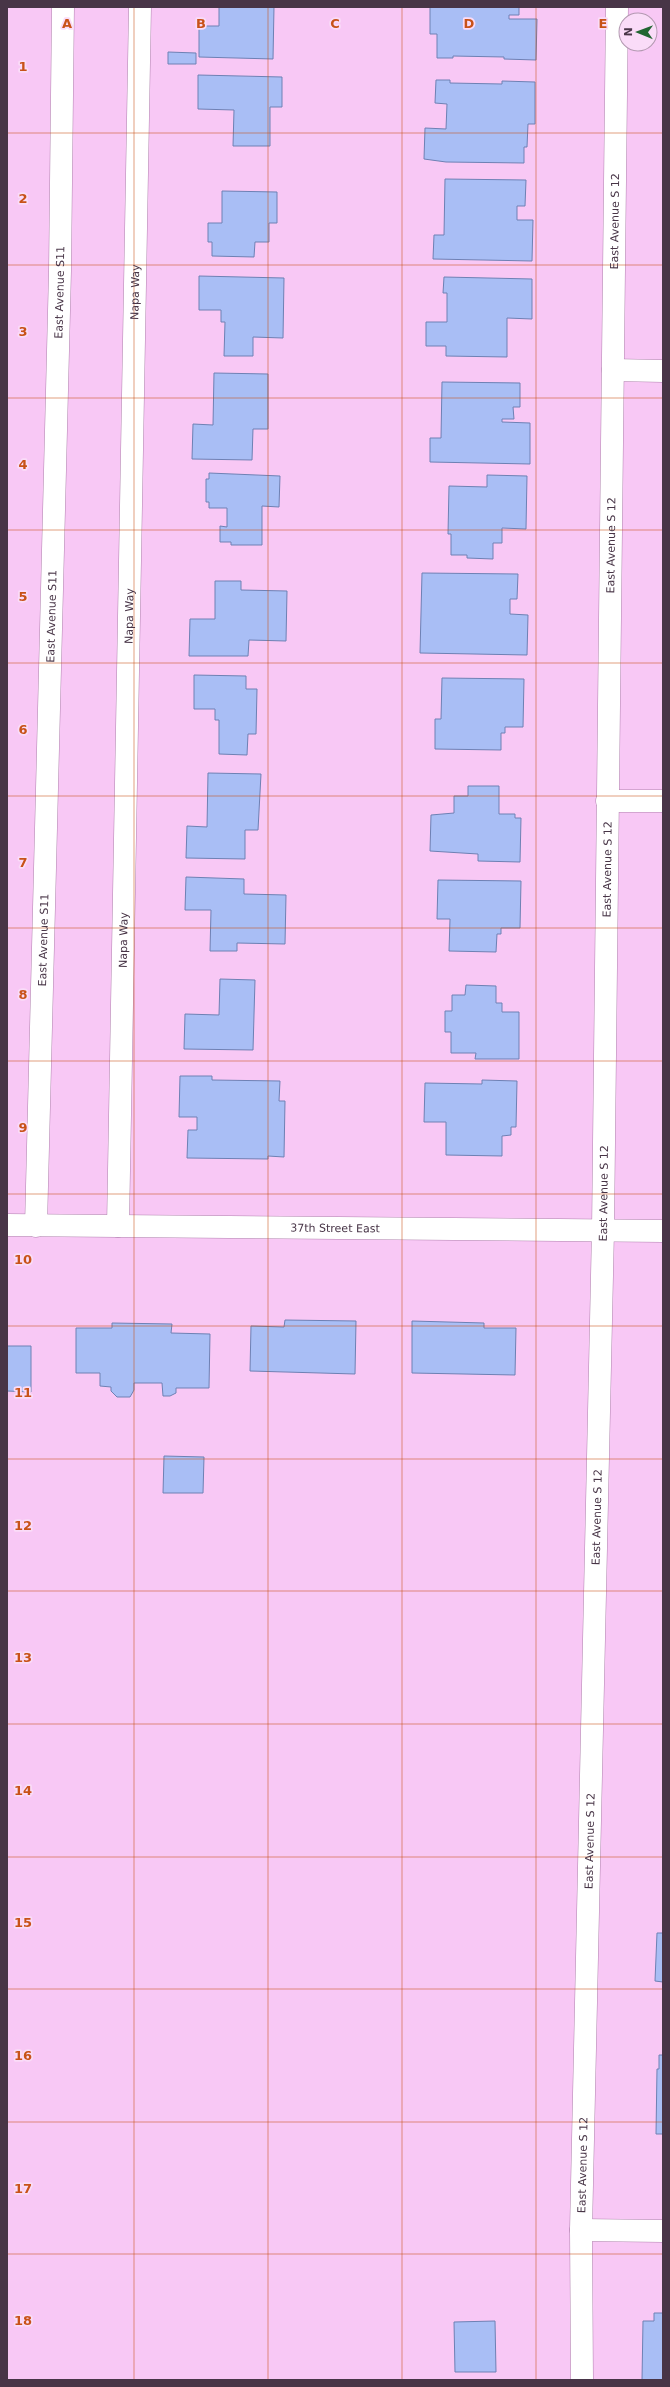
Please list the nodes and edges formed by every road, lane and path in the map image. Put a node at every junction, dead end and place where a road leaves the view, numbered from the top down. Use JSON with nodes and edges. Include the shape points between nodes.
{"nodes":[{"id":1,"x":63,"y":7,"type":"edge"},
{"id":2,"x":140,"y":7,"type":"edge"},
{"id":3,"x":617,"y":7,"type":"edge"},
{"id":4,"x":613,"y":370,"type":"junction"},
{"id":5,"x":663,"y":370,"type":"edge"},
{"id":6,"x":607,"y":801,"type":"junction"},
{"id":7,"x":663,"y":801,"type":"edge"},
{"id":8,"x":7,"y":1226,"type":"edge"},
{"id":9,"x":36,"y":1226,"type":"junction"},
{"id":10,"x":118,"y":1226,"type":"junction"},
{"id":11,"x":603,"y":1230,"type":"junction"},
{"id":12,"x":663,"y":1230,"type":"edge"},
{"id":13,"x":581,"y":2230,"type":"junction"},
{"id":14,"x":663,"y":2231,"type":"edge"},
{"id":15,"x":582,"y":2380,"type":"edge"}],
"edges":[{"from":1,"to":9,"type":"street","name":"East Avenue S11","via":[[60,271]]},
{"from":2,"to":10,"type":"street","name":"Napa Way"},
{"from":3,"to":4,"type":"street","name":"East Avenue S 12"},
{"from":4,"to":5,"type":"street"},
{"from":4,"to":6,"type":"street","name":"East Avenue S 12"},
{"from":6,"to":7,"type":"street"},
{"from":6,"to":11,"type":"street","name":"East Avenue S 12"},
{"from":8,"to":9,"type":"street","name":"37th Street East"},
{"from":9,"to":10,"type":"street","name":"37th Street East"},
{"from":10,"to":11,"type":"street","name":"37th Street East"},
{"from":11,"to":12,"type":"street","name":"37th Street East"},
{"from":11,"to":13,"type":"street","name":"East Avenue S 12"},
{"from":13,"to":14,"type":"street"},
{"from":13,"to":15,"type":"street","name":"East Avenue S 12"}]}
